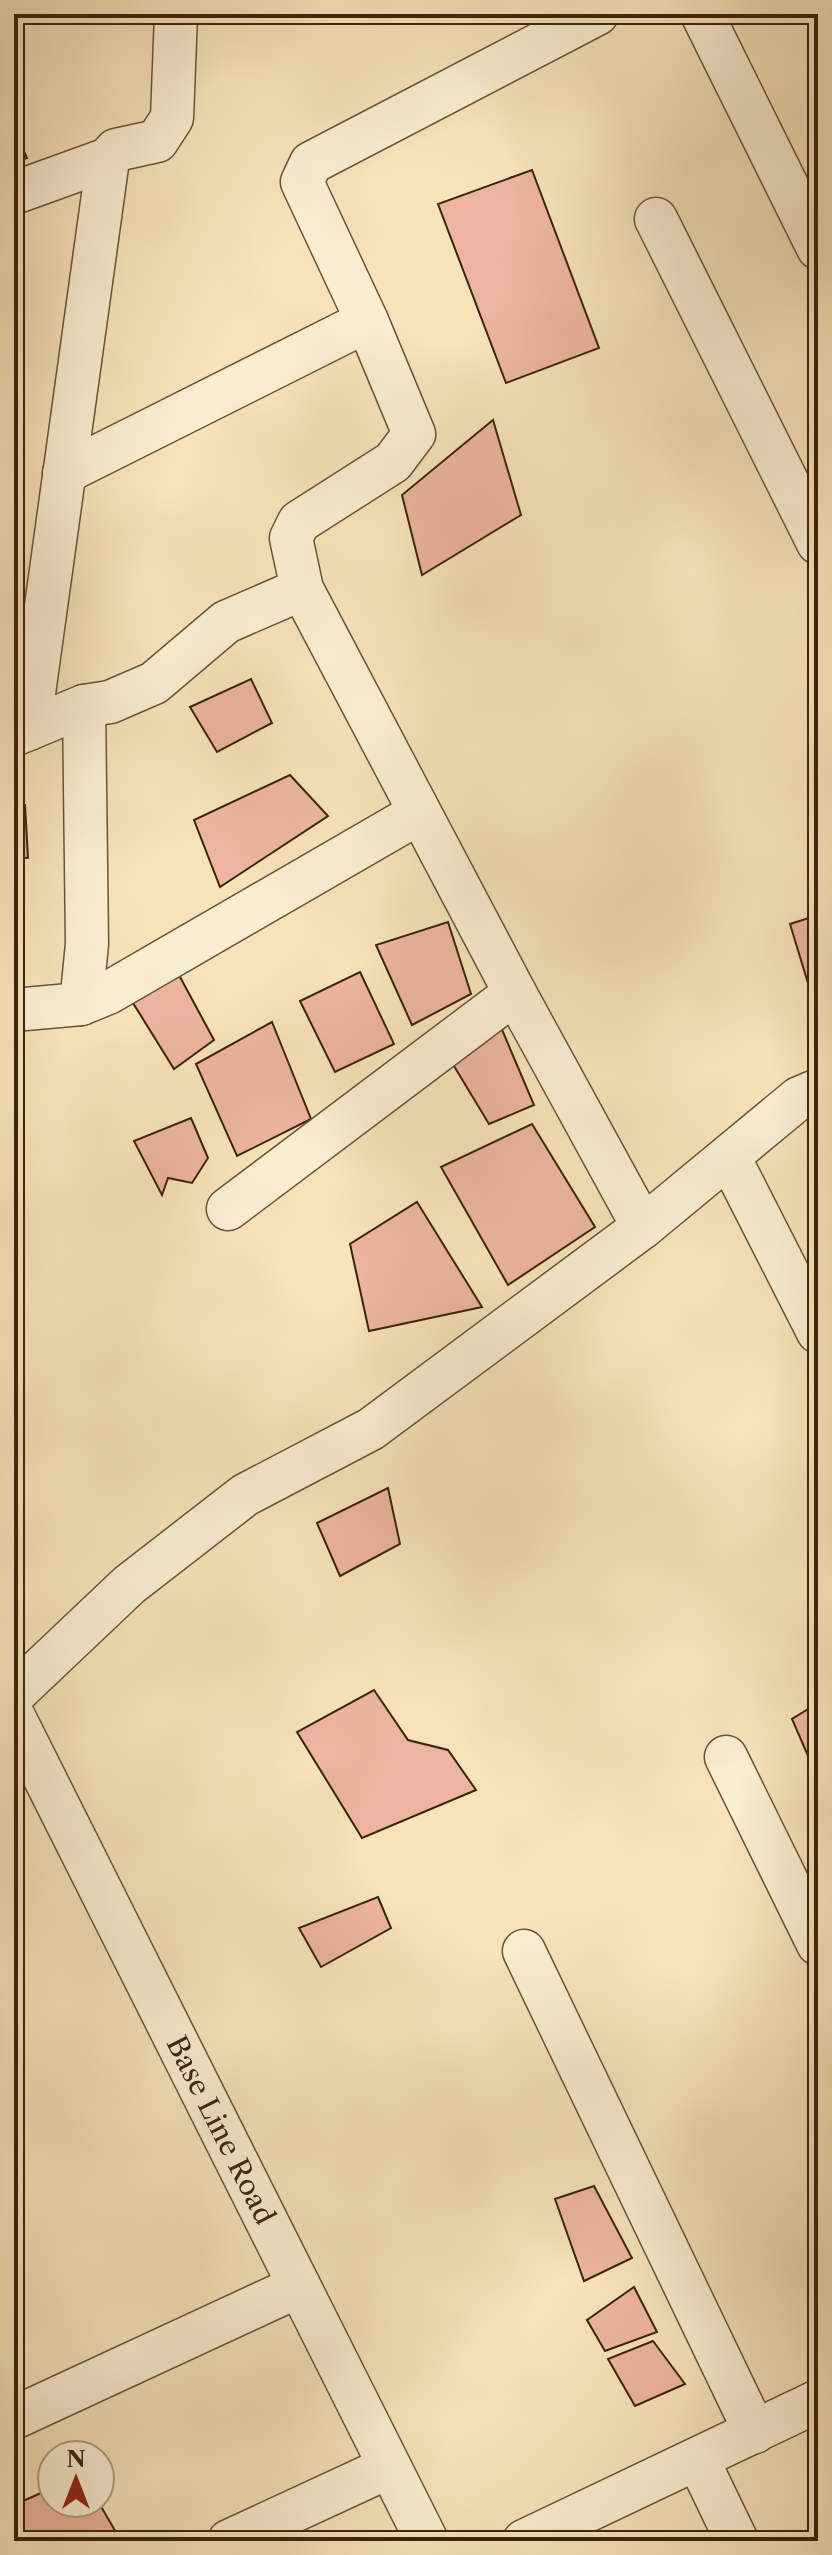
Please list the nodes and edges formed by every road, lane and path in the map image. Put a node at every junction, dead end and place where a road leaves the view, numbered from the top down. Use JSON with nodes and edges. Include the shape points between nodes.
{"nodes":[{"id":1,"x":176,"y":14,"type":"edge"},
{"id":2,"x":597,"y":14,"type":"edge"},
{"id":3,"x":702,"y":14,"type":"edge"},
{"id":4,"x":108,"y":159,"type":"junction"},
{"id":5,"x":14,"y":193,"type":"edge"},
{"id":6,"x":656,"y":219,"type":"dead end"},
{"id":7,"x":818,"y":248,"type":"edge"},
{"id":8,"x":367,"y":321,"type":"junction"},
{"id":9,"x":64,"y":473,"type":"junction"},
{"id":10,"x":818,"y":543,"type":"edge"},
{"id":11,"x":302,"y":589,"type":"junction"},
{"id":12,"x":84,"y":706,"type":"junction"},
{"id":13,"x":19,"y":721,"type":"edge"},
{"id":14,"x":419,"y":813,"type":"junction"},
{"id":15,"x":515,"y":993,"type":"junction"},
{"id":16,"x":81,"y":1004,"type":"junction"},
{"id":17,"x":14,"y":1010,"type":"edge"},
{"id":18,"x":818,"y":1090,"type":"edge"},
{"id":19,"x":729,"y":1157,"type":"junction"},
{"id":20,"x":228,"y":1209,"type":"dead end"},
{"id":21,"x":643,"y":1227,"type":"junction"},
{"id":22,"x":818,"y":1332,"type":"edge"},
{"id":23,"x":14,"y":1694,"type":"edge"},
{"id":24,"x":14,"y":1717,"type":"edge"},
{"id":25,"x":726,"y":1757,"type":"dead end"},
{"id":26,"x":818,"y":1944,"type":"edge"},
{"id":27,"x":524,"y":1951,"type":"dead end"},
{"id":28,"x":299,"y":2286,"type":"junction"},
{"id":29,"x":818,"y":2401,"type":"edge"},
{"id":30,"x":14,"y":2418,"type":"edge"},
{"id":31,"x":755,"y":2432,"type":"junction"},
{"id":32,"x":698,"y":2460,"type":"junction"},
{"id":33,"x":389,"y":2467,"type":"junction"},
{"id":34,"x":229,"y":2541,"type":"edge"},
{"id":35,"x":427,"y":2541,"type":"edge"},
{"id":36,"x":524,"y":2541,"type":"edge"},
{"id":37,"x":737,"y":2541,"type":"edge"}],
"edges":[{"from":1,"to":4,"type":"street","via":[[172,118],[157,141],[116,150]]},
{"from":2,"to":8,"type":"street","via":[[311,163],[302,182]]},
{"from":3,"to":7,"type":"street"},
{"from":4,"to":5,"type":"street"},
{"from":4,"to":9,"type":"street"},
{"from":6,"to":10,"type":"street"},
{"from":8,"to":9,"type":"street"},
{"from":8,"to":11,"type":"street","via":[[414,434],[393,462],[299,522],[291,538]]},
{"from":9,"to":13,"type":"street"},
{"from":11,"to":12,"type":"street","via":[[226,622],[154,683],[110,702]]},
{"from":11,"to":14,"type":"street"},
{"from":12,"to":13,"type":"street"},
{"from":12,"to":16,"type":"street","via":[[87,944]]},
{"from":14,"to":15,"type":"street"},
{"from":14,"to":16,"type":"street"},
{"from":15,"to":20,"type":"street"},
{"from":15,"to":21,"type":"street"},
{"from":16,"to":17,"type":"street"},
{"from":18,"to":19,"type":"street","via":[[799,1098]]},
{"from":19,"to":21,"type":"street"},
{"from":19,"to":22,"type":"street"},
{"from":21,"to":23,"type":"street","via":[[371,1429],[245,1495],[129,1585]]},
{"from":24,"to":28,"type":"street","name":"Base Line Road"},
{"from":25,"to":26,"type":"street"},
{"from":27,"to":31,"type":"street"},
{"from":28,"to":30,"type":"street"},
{"from":28,"to":33,"type":"street","name":"Base Line Road"},
{"from":29,"to":31,"type":"street"},
{"from":31,"to":32,"type":"street"},
{"from":32,"to":36,"type":"street"},
{"from":32,"to":37,"type":"street"},
{"from":33,"to":34,"type":"street"},
{"from":33,"to":35,"type":"street","name":"Base Line Road"}]}
